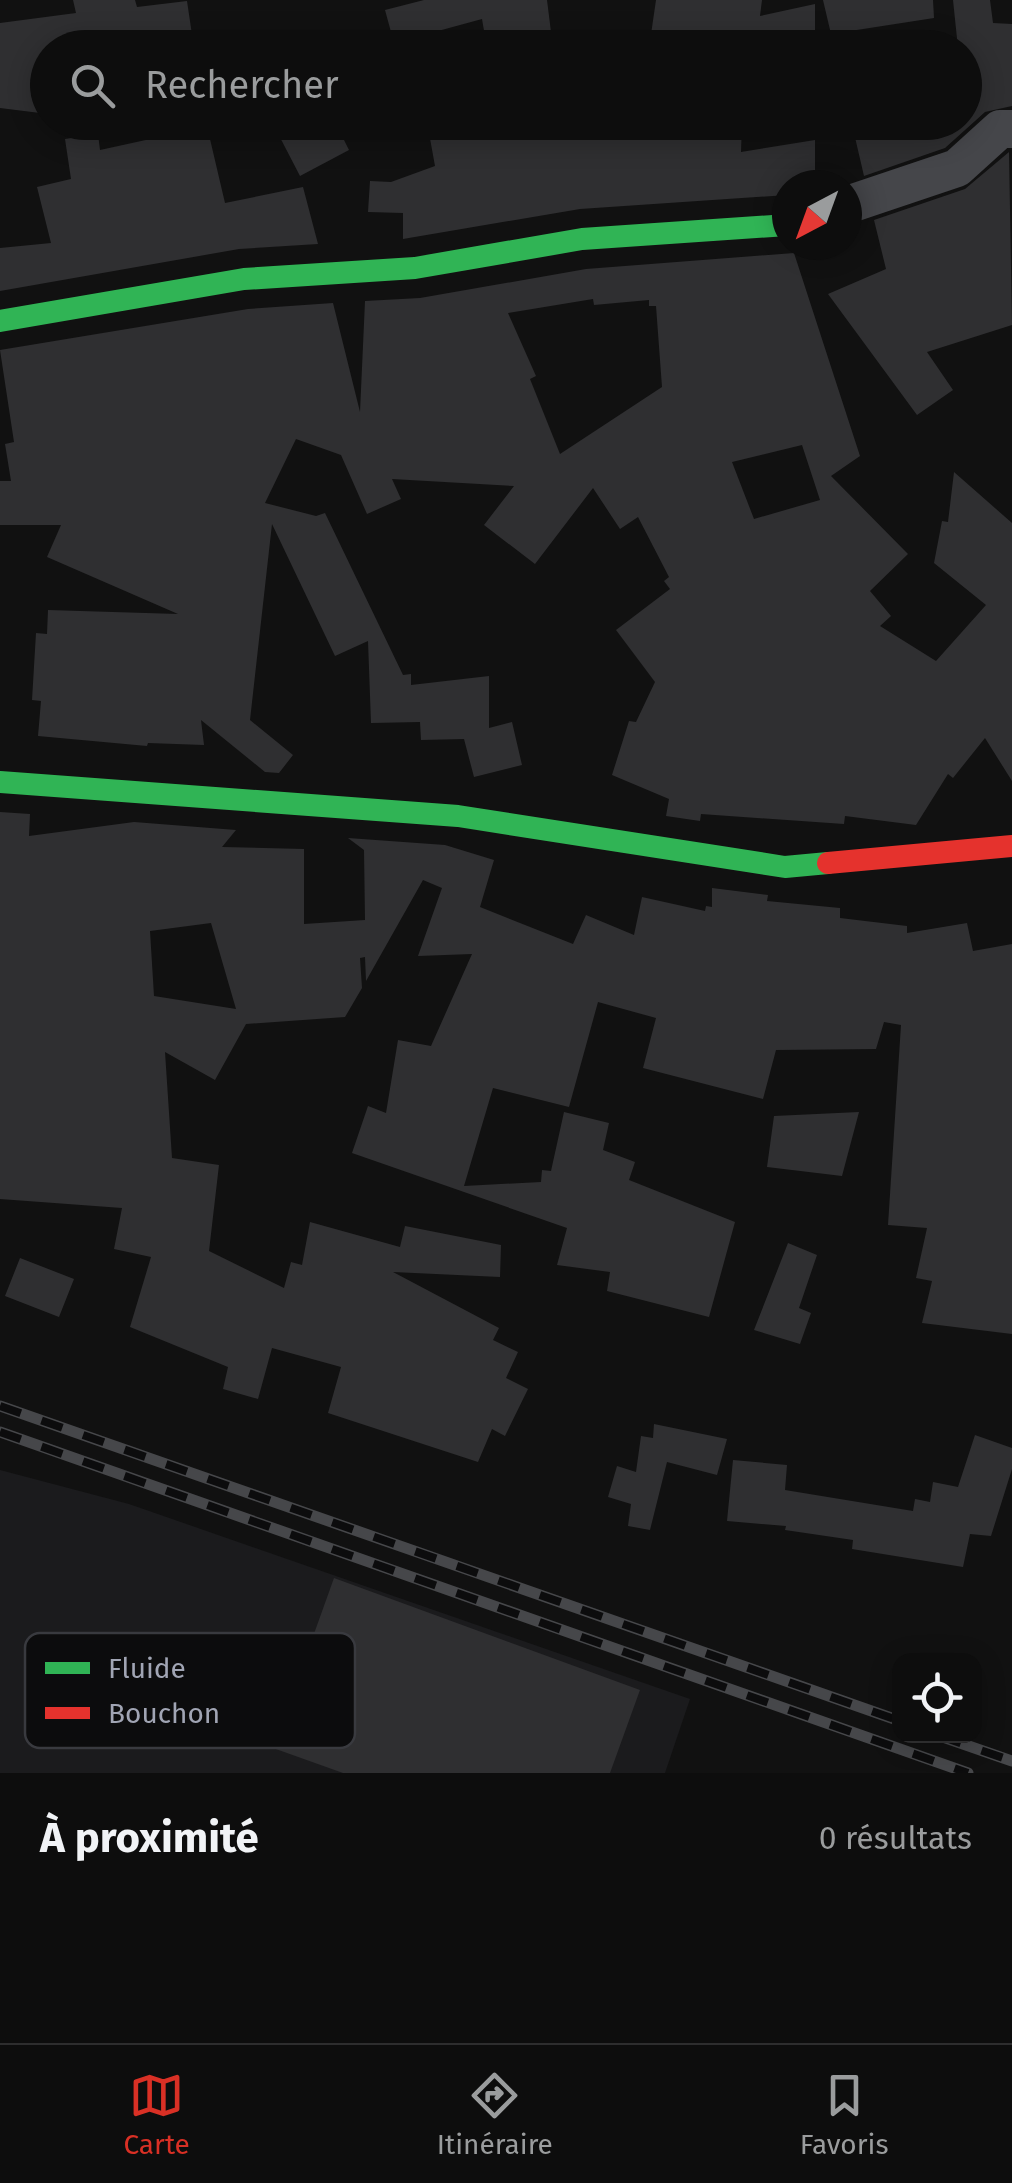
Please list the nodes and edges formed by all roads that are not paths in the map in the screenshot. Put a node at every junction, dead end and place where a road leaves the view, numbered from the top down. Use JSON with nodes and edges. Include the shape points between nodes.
{"nodes":[{"id":1,"x":1012,"y":129,"type":"edge"},
{"id":2,"x":862,"y":200,"type":"edge"},
{"id":3,"x":772,"y":225,"type":"edge"},
{"id":4,"x":0,"y":321,"type":"edge"},
{"id":5,"x":0,"y":782,"type":"edge"},
{"id":6,"x":1011,"y":847,"type":"edge"}],
"edges":[{"from":1,"to":2,"type":"street","via":[[1000,129],[956,168]]},
{"from":3,"to":4,"type":"street","via":[[582,239],[415,268],[244,279]]},
{"from":5,"to":6,"type":"street","via":[[458,816],[785,866]]}]}
